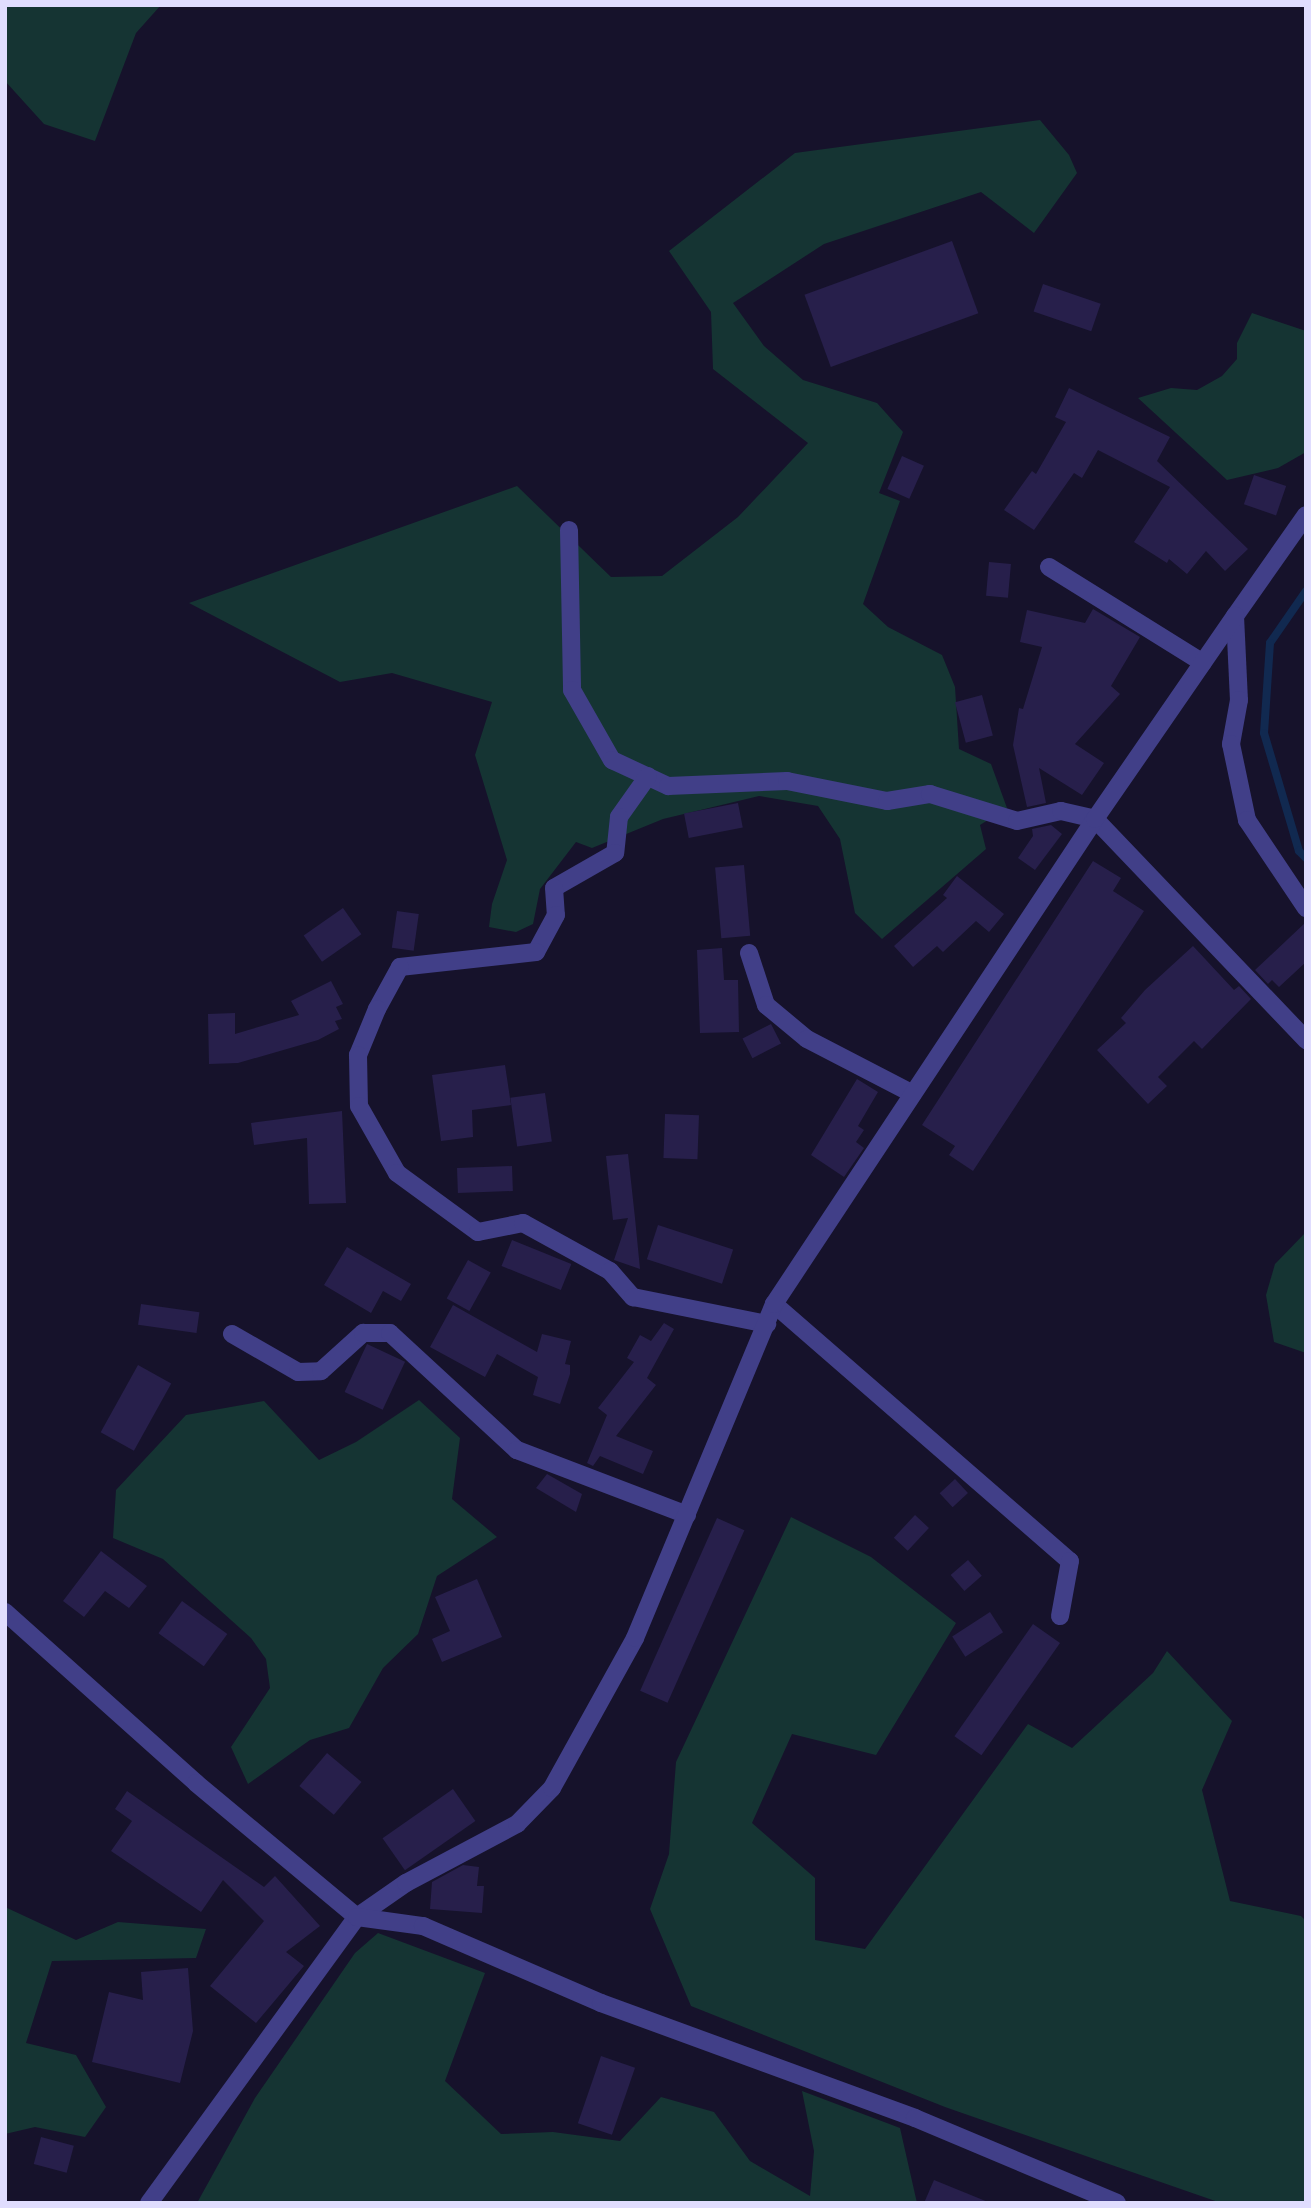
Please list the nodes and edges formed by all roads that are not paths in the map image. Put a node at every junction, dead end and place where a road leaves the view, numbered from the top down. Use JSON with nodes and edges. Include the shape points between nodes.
{"nodes":[{"id":1,"x":1306,"y":514,"type":"edge"},
{"id":2,"x":569,"y":530,"type":"dead end"},
{"id":3,"x":1049,"y":567,"type":"dead end"},
{"id":4,"x":1235,"y":616,"type":"junction"},
{"id":5,"x":1203,"y":663,"type":"junction"},
{"id":6,"x":648,"y":776,"type":"junction"},
{"id":7,"x":1095,"y":819,"type":"junction"},
{"id":8,"x":1306,"y":908,"type":"edge"},
{"id":9,"x":749,"y":953,"type":"dead end"},
{"id":10,"x":1306,"y":1040,"type":"edge"},
{"id":11,"x":914,"y":1094,"type":"junction"},
{"id":12,"x":774,"y":1304,"type":"junction"},
{"id":13,"x":766,"y":1324,"type":"junction"},
{"id":14,"x":232,"y":1334,"type":"dead end"},
{"id":15,"x":687,"y":1516,"type":"junction"},
{"id":16,"x":5,"y":1612,"type":"edge"},
{"id":17,"x":1060,"y":1616,"type":"dead end"},
{"id":18,"x":357,"y":1917,"type":"junction"},
{"id":19,"x":149,"y":2203,"type":"edge"},
{"id":20,"x":1117,"y":2203,"type":"edge"}],
"edges":[{"from":1,"to":4,"type":"street"},
{"from":2,"to":6,"type":"street","via":[[572,690],[612,760]]},
{"from":3,"to":5,"type":"street"},
{"from":4,"to":5,"type":"street"},
{"from":4,"to":8,"type":"street","via":[[1239,700],[1231,744],[1247,820]]},
{"from":5,"to":7,"type":"street"},
{"from":6,"to":7,"type":"street","via":[[668,786],[787,781],[887,801],[930,794],[1017,821],[1061,811]]},
{"from":6,"to":13,"type":"street","via":[[619,817],[615,853],[554,888],[556,915],[536,953],[400,967],[358,1055],[359,1106],[397,1173],[478,1232],[523,1223],[610,1271],[633,1297]]},
{"from":7,"to":10,"type":"street"},
{"from":7,"to":11,"type":"street"},
{"from":9,"to":11,"type":"street","via":[[766,1005],[807,1039]]},
{"from":11,"to":12,"type":"street"},
{"from":12,"to":13,"type":"street"},
{"from":12,"to":17,"type":"street","via":[[1070,1561]]},
{"from":13,"to":15,"type":"street"},
{"from":14,"to":15,"type":"street","via":[[298,1372],[321,1371],[363,1334],[390,1333],[517,1450]]},
{"from":15,"to":18,"type":"street","via":[[635,1638],[552,1788],[517,1824],[406,1883]]},
{"from":16,"to":18,"type":"street","via":[[157,1749]]},
{"from":18,"to":19,"type":"street"},
{"from":18,"to":20,"type":"street","via":[[423,1926],[601,2003],[915,2118]]}]}
